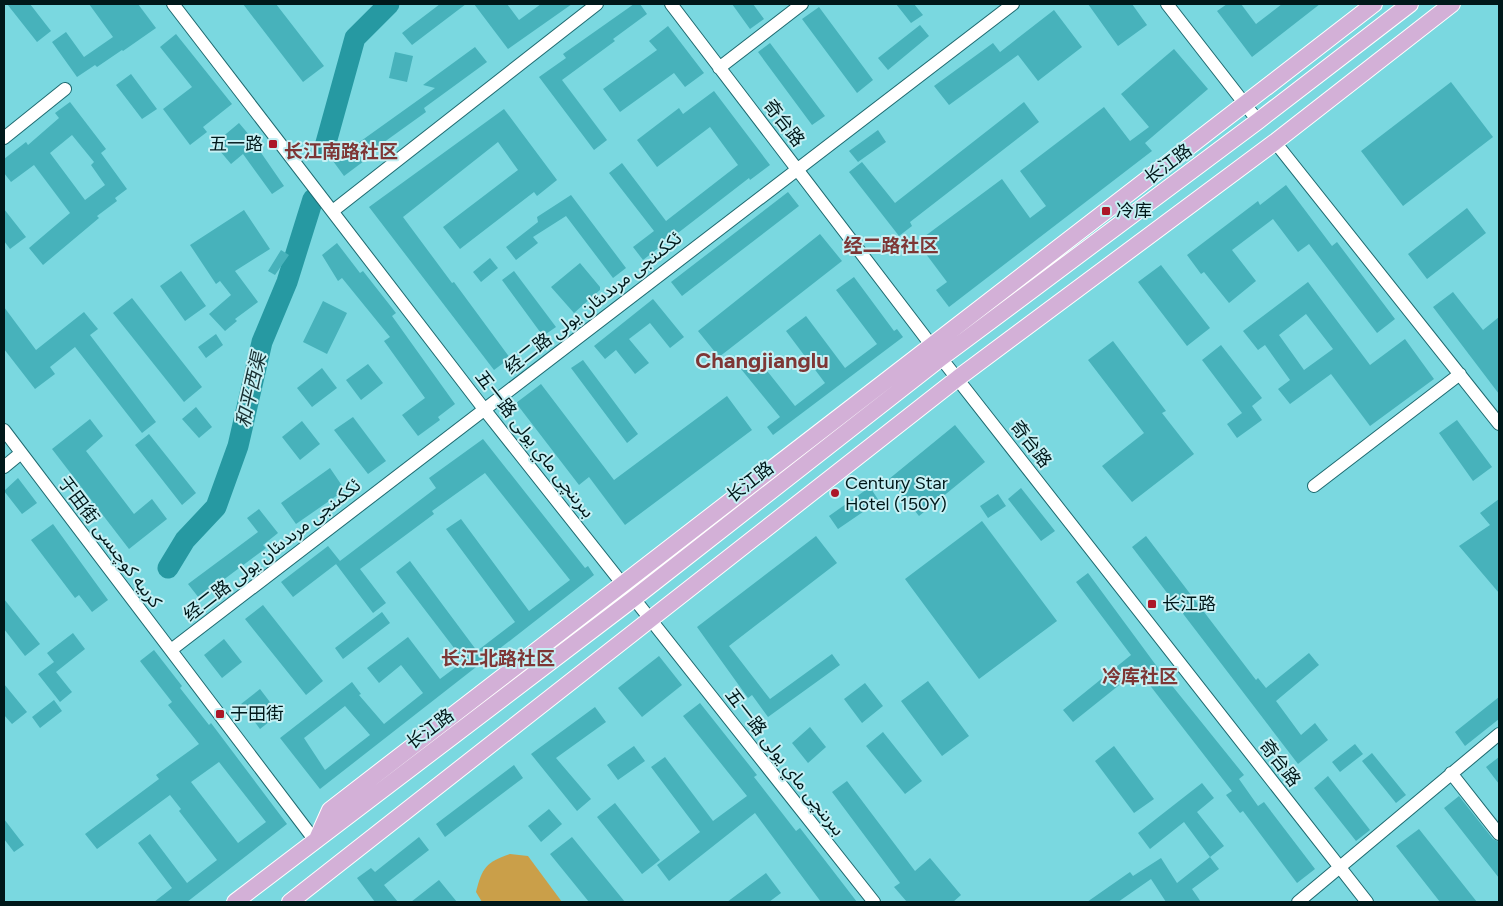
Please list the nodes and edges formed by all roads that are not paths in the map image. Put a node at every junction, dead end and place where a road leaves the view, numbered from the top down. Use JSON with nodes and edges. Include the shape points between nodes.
{"nodes":[{"id":1,"x":173,"y":4,"type":"edge"},
{"id":2,"x":597,"y":4,"type":"edge"},
{"id":3,"x":671,"y":4,"type":"edge"},
{"id":4,"x":802,"y":4,"type":"edge"},
{"id":5,"x":1014,"y":4,"type":"edge"},
{"id":6,"x":1167,"y":4,"type":"edge"},
{"id":7,"x":1374,"y":4,"type":"edge"},
{"id":8,"x":1410,"y":4,"type":"edge"},
{"id":9,"x":1452,"y":4,"type":"edge"},
{"id":10,"x":719,"y":68,"type":"junction"},
{"id":11,"x":65,"y":89,"type":"dead end"},
{"id":12,"x":1244,"y":104,"type":"junction"},
{"id":13,"x":1258,"y":121,"type":"junction"},
{"id":14,"x":4,"y":138,"type":"edge"},
{"id":15,"x":1275,"y":142,"type":"junction"},
{"id":16,"x":797,"y":168,"type":"junction"},
{"id":17,"x":334,"y":210,"type":"junction"},
{"id":18,"x":937,"y":352,"type":"junction"},
{"id":19,"x":1460,"y":374,"type":"junction"},
{"id":20,"x":958,"y":378,"type":"junction"},
{"id":21,"x":484,"y":409,"type":"junction"},
{"id":22,"x":1499,"y":424,"type":"edge"},
{"id":23,"x":4,"y":430,"type":"edge"},
{"id":24,"x":21,"y":453,"type":"junction"},
{"id":25,"x":4,"y":467,"type":"edge"},
{"id":26,"x":1314,"y":486,"type":"dead end"},
{"id":27,"x":622,"y":585,"type":"junction"},
{"id":28,"x":633,"y":599,"type":"junction"},
{"id":29,"x":649,"y":618,"type":"junction"},
{"id":30,"x":171,"y":650,"type":"junction"},
{"id":31,"x":1499,"y":734,"type":"edge"},
{"id":32,"x":1451,"y":773,"type":"junction"},
{"id":33,"x":1499,"y":834,"type":"edge"},
{"id":34,"x":316,"y":842,"type":"junction"},
{"id":35,"x":1339,"y":867,"type":"junction"},
{"id":36,"x":235,"y":902,"type":"edge"},
{"id":37,"x":290,"y":902,"type":"edge"},
{"id":38,"x":874,"y":902,"type":"edge"},
{"id":39,"x":1298,"y":902,"type":"edge"},
{"id":40,"x":1367,"y":902,"type":"edge"}],
"edges":[{"from":1,"to":17,"type":"street","name":"五一路 بىرىنچى ماي يولى"},
{"from":2,"to":17,"type":"street"},
{"from":3,"to":10,"type":"street","name":"奇台路"},
{"from":4,"to":10,"type":"street"},
{"from":5,"to":16,"type":"street","name":"经二路 ئككىنجى مرىدىئان يولى"},
{"from":6,"to":12,"type":"street"},
{"from":7,"to":12,"type":"main road"},
{"from":8,"to":13,"type":"main road","name":"长江路"},
{"from":9,"to":15,"type":"main road"},
{"from":10,"to":16,"type":"street","name":"奇台路"},
{"from":11,"to":14,"type":"street"},
{"from":12,"to":13,"type":"street"},
{"from":12,"to":18,"type":"main road"},
{"from":13,"to":18,"type":"main road","name":"长江路"},
{"from":15,"to":19,"type":"street"},
{"from":15,"to":20,"type":"main road"},
{"from":16,"to":18,"type":"street","name":"奇台路"},
{"from":16,"to":21,"type":"street","name":"经二路 ئككىنجى مرىدىئان يولى"},
{"from":17,"to":21,"type":"street","name":"五一路 بىرىنچى ماي يولى"},
{"from":18,"to":20,"type":"street","name":"奇台路"},
{"from":18,"to":27,"type":"main road"},
{"from":18,"to":28,"type":"main road","name":"长江路"},
{"from":19,"to":22,"type":"street"},
{"from":19,"to":26,"type":"street"},
{"from":20,"to":29,"type":"main road"},
{"from":20,"to":35,"type":"street","name":"奇台路"},
{"from":21,"to":27,"type":"street","name":"五一路 بىرىنچى ماي يولى"},
{"from":21,"to":30,"type":"street","name":"经二路 ئككىنجى مرىدىئان يولى"},
{"from":23,"to":24,"type":"street","name":"于田街 كرىيە كوچىسى"},
{"from":24,"to":25,"type":"street"},
{"from":24,"to":30,"type":"street","name":"于田街 كرىيە كوچىسى"},
{"from":27,"to":28,"type":"street","name":"五一路 بىرىنچى ماي يولى"},
{"from":27,"to":34,"type":"main road","via":[[330,810]]},
{"from":28,"to":29,"type":"street","name":"五一路 بىرىنچى ماي يولى"},
{"from":28,"to":34,"type":"main road","name":"长江路"},
{"from":29,"to":37,"type":"main road"},
{"from":29,"to":38,"type":"street","name":"五一路 بىرىنچى ماي يولى"},
{"from":30,"to":34,"type":"street","name":"于田街 كرىيە كوچىسى"},
{"from":31,"to":32,"type":"street"},
{"from":32,"to":33,"type":"street"},
{"from":32,"to":35,"type":"street"},
{"from":34,"to":36,"type":"main road","name":"长江路"},
{"from":35,"to":39,"type":"street"},
{"from":35,"to":40,"type":"street","name":"奇台路"}]}
